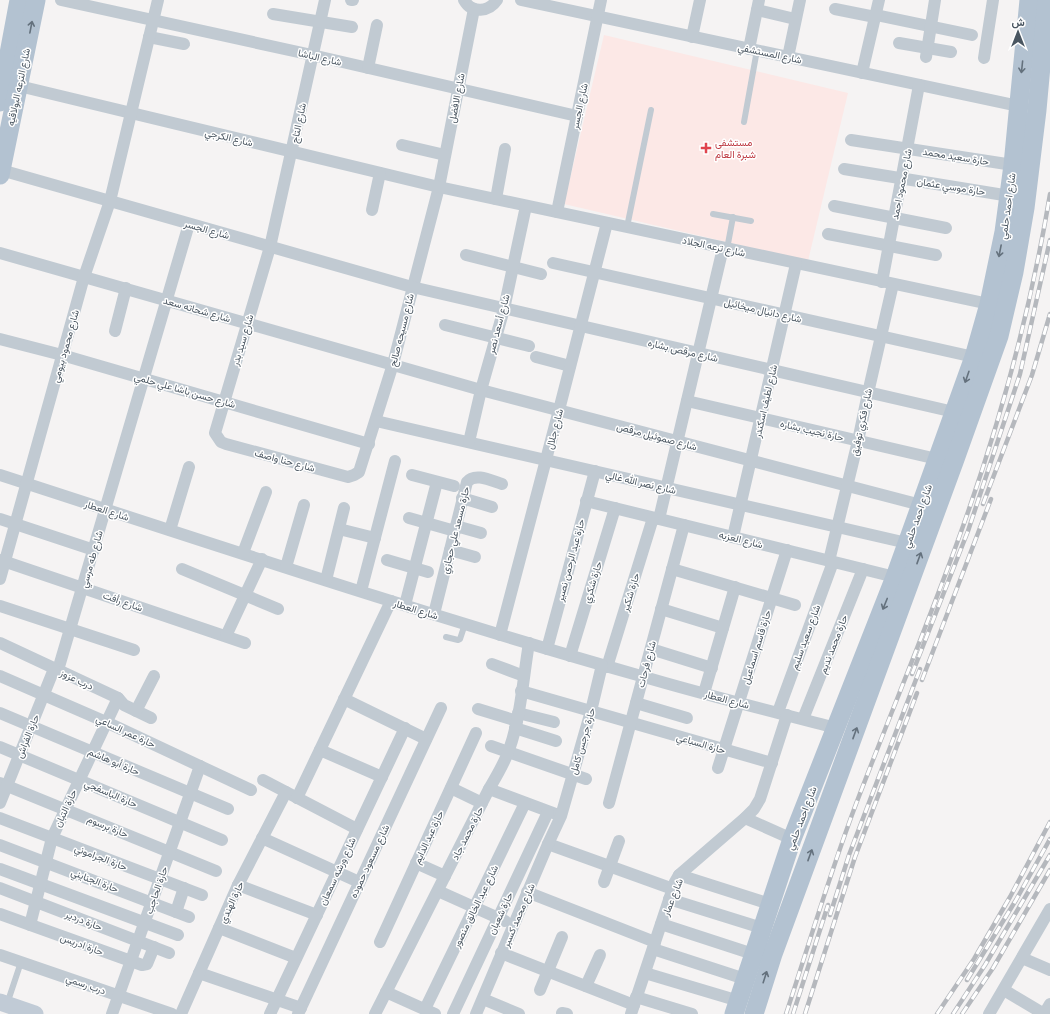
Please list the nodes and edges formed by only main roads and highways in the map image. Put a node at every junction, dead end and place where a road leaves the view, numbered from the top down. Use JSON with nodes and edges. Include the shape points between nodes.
{"nodes":[{"id":1,"x":20,"y":0,"type":"edge"},
{"id":2,"x":36,"y":0,"type":"edge"},
{"id":3,"x":1032,"y":0,"type":"edge"},
{"id":4,"x":8,"y":80,"type":"edge"},
{"id":5,"x":0,"y":102,"type":"edge"},
{"id":6,"x":0,"y":172,"type":"edge"},
{"id":7,"x":754,"y":951,"type":"junction"},
{"id":8,"x":773,"y":954,"type":"junction"},
{"id":9,"x":4,"y":1003,"type":"edge"},
{"id":10,"x":736,"y":1007,"type":"edge"},
{"id":11,"x":33,"y":1014,"type":"edge"},
{"id":12,"x":754,"y":1014,"type":"edge"}],
"edges":[{"from":1,"to":4,"type":"main road","name":"شارع الترعه البولاقيه"},
{"from":4,"to":2,"type":"main road","name":"شارع الترعه البولاقيه","one_way":true},
{"from":3,"to":7,"type":"main road","name":"شارع احمد حلمي","one_way":true,"via":[[1018,106],[1010,196],[989,304],[974,357],[895,577],[792,839]]},
{"from":8,"to":3,"type":"main road","name":"شارع احمد حلمي","one_way":true,"via":[[999,336],[1025,208],[1037,110]]},
{"from":4,"to":5,"type":"main road","name":"شارع الترعه البولاقيه"},
{"from":4,"to":6,"type":"main road","name":"شارع الترعه البولاقيه"},
{"from":7,"to":8,"type":"main road"},
{"from":7,"to":10,"type":"main road","name":"شارع احمد حلمي"},
{"from":12,"to":8,"type":"main road","name":"شارع احمد حلمي","one_way":true},
{"from":9,"to":11,"type":"main road"}]}
